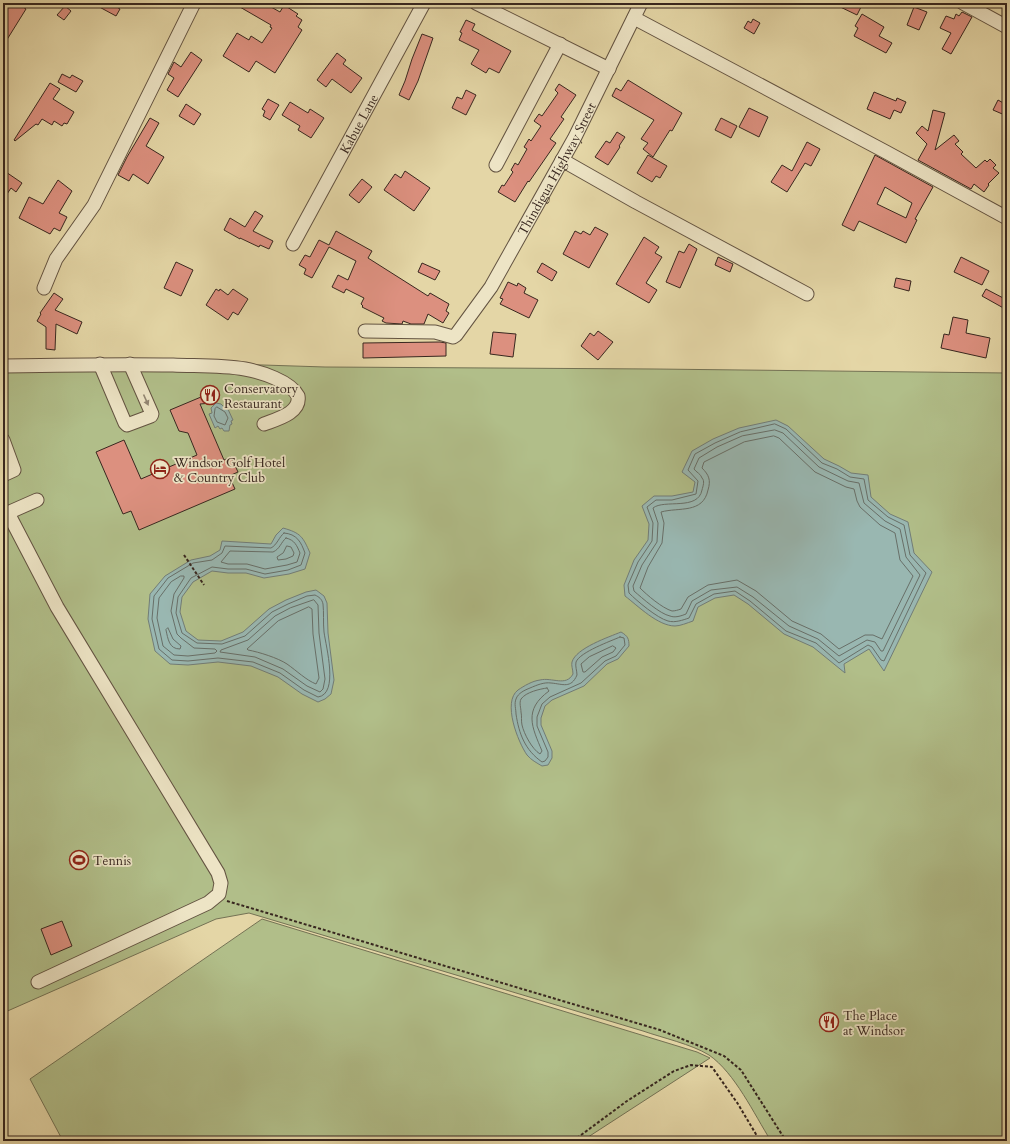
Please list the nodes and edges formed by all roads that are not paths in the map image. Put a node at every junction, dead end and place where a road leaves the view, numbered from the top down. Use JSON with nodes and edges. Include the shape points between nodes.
{"nodes":[{"id":1,"x":194,"y":3,"type":"edge"},
{"id":2,"x":424,"y":3,"type":"edge"},
{"id":3,"x":476,"y":3,"type":"edge"},
{"id":4,"x":641,"y":3,"type":"edge"},
{"id":5,"x":963,"y":3,"type":"edge"},
{"id":6,"x":634,"y":18,"type":"junction"},
{"id":7,"x":1007,"y":27,"type":"edge"},
{"id":8,"x":560,"y":44,"type":"junction"},
{"id":9,"x":610,"y":69,"type":"junction"},
{"id":10,"x":562,"y":160,"type":"junction"},
{"id":11,"x":496,"y":165,"type":"dead end"},
{"id":12,"x":1007,"y":218,"type":"edge"},
{"id":13,"x":293,"y":244,"type":"dead end"},
{"id":14,"x":44,"y":288,"type":"dead end"},
{"id":15,"x":807,"y":294,"type":"dead end"},
{"id":16,"x":365,"y":331,"type":"dead end"},
{"id":17,"x":100,"y":364,"type":"junction"},
{"id":18,"x":130,"y":364,"type":"junction"},
{"id":19,"x":3,"y":366,"type":"edge"},
{"id":20,"x":264,"y":424,"type":"dead end"},
{"id":21,"x":3,"y":440,"type":"edge"},
{"id":22,"x":3,"y":475,"type":"edge"},
{"id":23,"x":37,"y":500,"type":"dead end"},
{"id":24,"x":6,"y":514,"type":"edge"},
{"id":25,"x":38,"y":982,"type":"dead end"}],
"edges":[{"from":1,"to":14,"type":"street","via":[[94,205],[56,259]]},
{"from":2,"to":13,"type":"street","name":"Kabue Lane"},
{"from":3,"to":8,"type":"street"},
{"from":4,"to":6,"type":"street","name":"Thindigua Highway Street"},
{"from":5,"to":7,"type":"street"},
{"from":6,"to":9,"type":"street","name":"Thindigua Highway Street"},
{"from":6,"to":12,"type":"street"},
{"from":8,"to":9,"type":"street"},
{"from":8,"to":11,"type":"street"},
{"from":9,"to":10,"type":"street","name":"Thindigua Highway Street"},
{"from":10,"to":15,"type":"street"},
{"from":10,"to":16,"type":"street","name":"Thindigua Highway Street","via":[[491,287],[456,335],[452,337],[435,332]]},
{"from":17,"to":18,"type":"street"},
{"from":18,"to":17,"type":"street","one_way":true,"via":[[152,414],[127,425]]},
{"from":17,"to":19,"type":"street"},
{"from":18,"to":20,"type":"street","via":[[230,368],[260,373],[294,390],[299,401],[295,408]]},
{"from":21,"to":22,"type":"street","via":[[14,470]]},
{"from":23,"to":24,"type":"street"},
{"from":24,"to":25,"type":"street","via":[[57,607],[218,874],[221,884],[219,894],[208,903]]}]}
